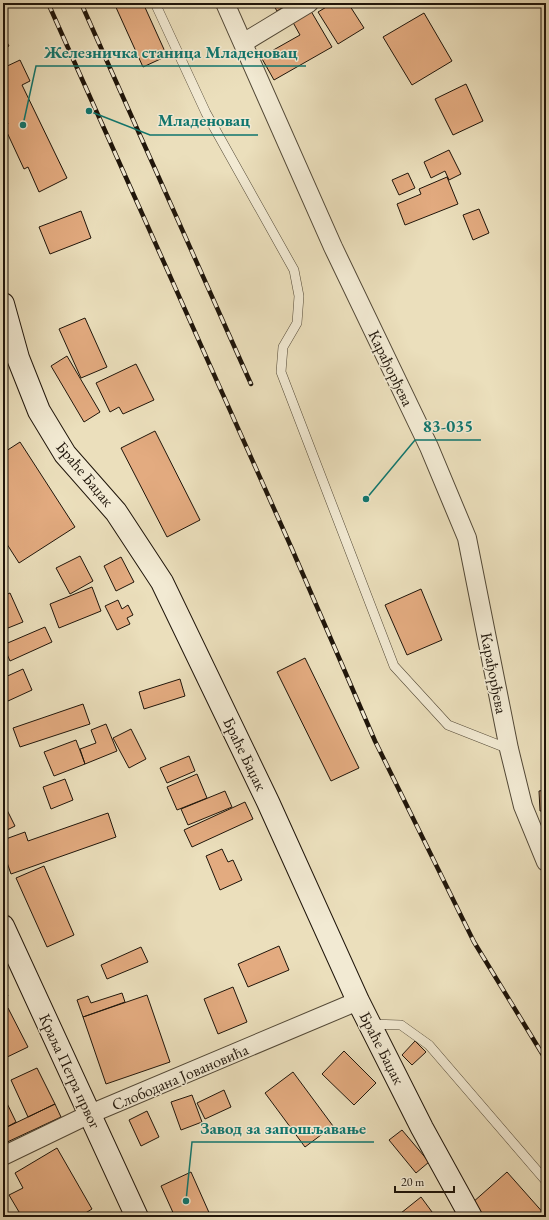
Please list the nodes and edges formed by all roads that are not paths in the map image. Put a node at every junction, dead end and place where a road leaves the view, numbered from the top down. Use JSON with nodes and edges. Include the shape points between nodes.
{"nodes":[{"id":1,"x":155,"y":3,"type":"edge"},
{"id":2,"x":225,"y":3,"type":"edge"},
{"id":3,"x":309,"y":3,"type":"edge"},
{"id":4,"x":243,"y":43,"type":"junction"},
{"id":5,"x":3,"y":304,"type":"edge"},
{"id":6,"x":509,"y":749,"type":"junction"},
{"id":7,"x":546,"y":862,"type":"edge"},
{"id":8,"x":3,"y":926,"type":"edge"},
{"id":9,"x":358,"y":1001,"type":"junction"},
{"id":10,"x":370,"y":1024,"type":"junction"},
{"id":11,"x":90,"y":1114,"type":"junction"},
{"id":12,"x":3,"y":1156,"type":"edge"},
{"id":13,"x":546,"y":1181,"type":"edge"},
{"id":14,"x":137,"y":1217,"type":"edge"},
{"id":15,"x":471,"y":1217,"type":"edge"}],
"edges":[{"from":1,"to":6,"type":"lane","via":[[206,113],[294,270],[299,296],[297,323],[283,347],[280,372],[394,666],[448,725]]},
{"from":2,"to":4,"type":"street","name":"Карађорђева"},
{"from":3,"to":4,"type":"street"},
{"from":4,"to":6,"type":"street","name":"Карађорђева","via":[[333,247],[429,447],[467,538]]},
{"from":5,"to":9,"type":"street","name":"Браће Баџак","via":[[26,379],[48,427],[65,454],[116,512],[137,541],[176,607]]},
{"from":6,"to":7,"type":"street","name":"Карађорђева","via":[[523,806]]},
{"from":8,"to":11,"type":"street","name":"Краља Петра првог"},
{"from":9,"to":10,"type":"street","name":"Браће Баџак"},
{"from":9,"to":11,"type":"street","name":"Слободана Јовановића"},
{"from":10,"to":13,"type":"lane","via":[[401,1025],[429,1045]]},
{"from":10,"to":15,"type":"street","name":"Браће Баџак","via":[[422,1128]]},
{"from":11,"to":12,"type":"street","name":"Слободана Јовановића"},
{"from":11,"to":14,"type":"street","name":"Краља Петра првог"}]}
